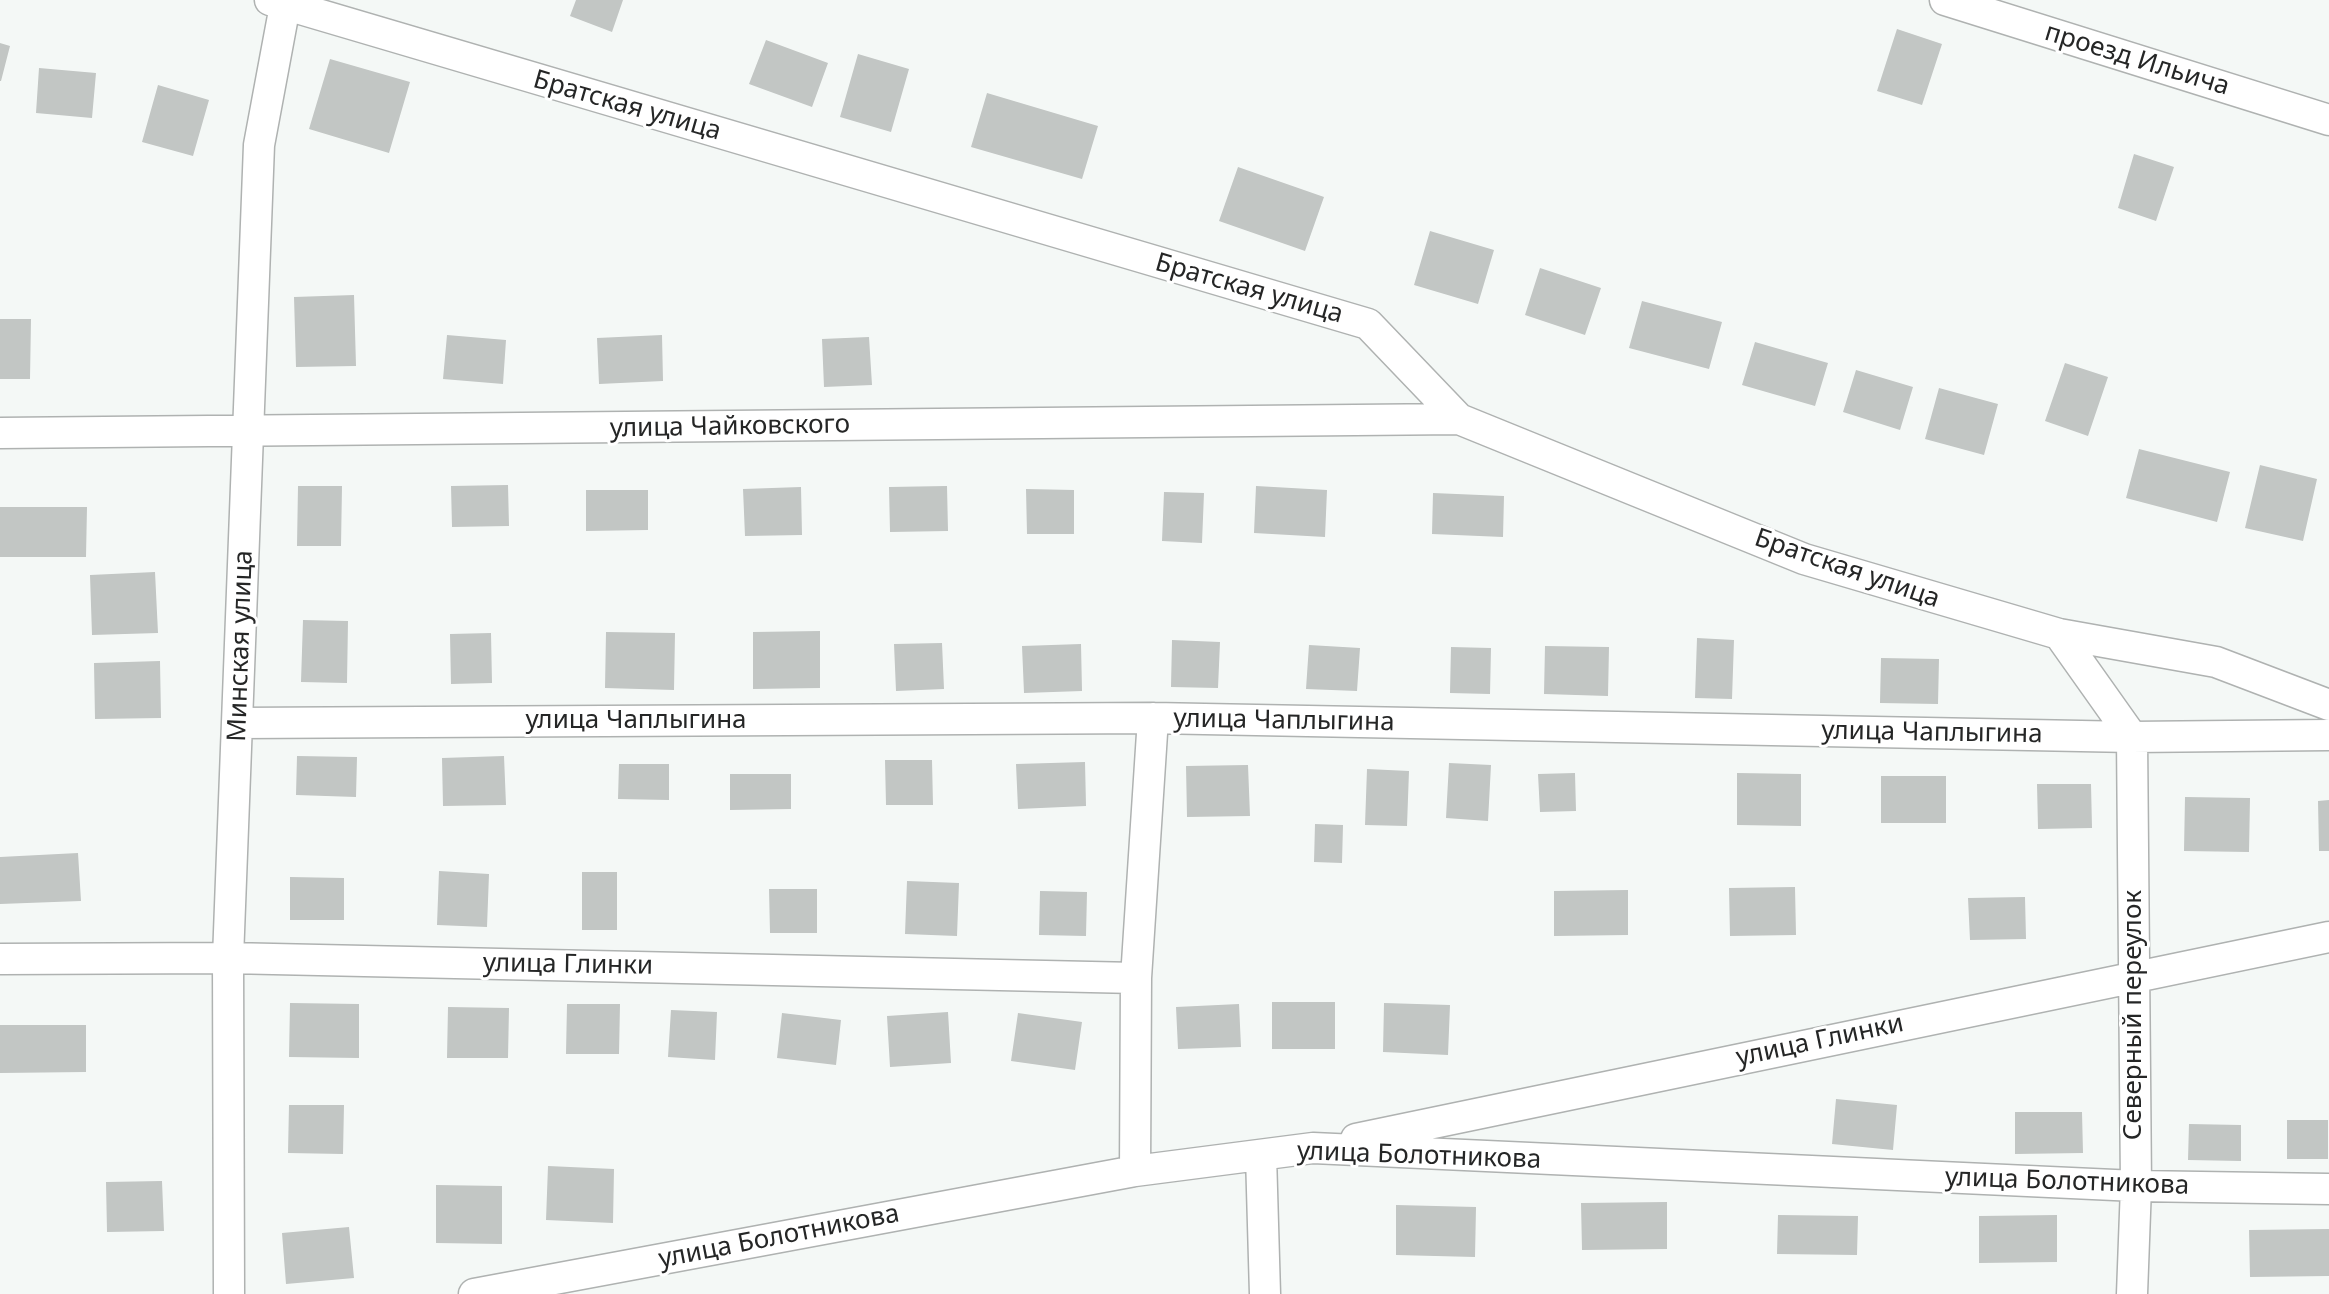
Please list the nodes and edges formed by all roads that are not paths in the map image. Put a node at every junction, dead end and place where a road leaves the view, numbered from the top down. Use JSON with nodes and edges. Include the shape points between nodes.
{"nodes":[{"id":1,"x":1945,"y":0,"type":"edge"},
{"id":2,"x":280,"y":2,"type":"edge"},
{"id":3,"x":2329,"y":120,"type":"edge"},
{"id":4,"x":1459,"y":419,"type":"junction"},
{"id":5,"x":249,"y":432,"type":"junction"},
{"id":6,"x":0,"y":433,"type":"edge"},
{"id":7,"x":2059,"y":634,"type":"junction"},
{"id":8,"x":2329,"y":705,"type":"edge"},
{"id":9,"x":1153,"y":718,"type":"junction"},
{"id":10,"x":238,"y":723,"type":"junction"},
{"id":11,"x":2329,"y":735,"type":"edge"},
{"id":12,"x":2132,"y":737,"type":"junction"},
{"id":13,"x":2329,"y":937,"type":"edge"},
{"id":14,"x":228,"y":958,"type":"junction"},
{"id":15,"x":0,"y":959,"type":"edge"},
{"id":16,"x":2134,"y":974,"type":"junction"},
{"id":17,"x":1136,"y":978,"type":"junction"},
{"id":18,"x":1313,"y":1148,"type":"junction"},
{"id":19,"x":1261,"y":1155,"type":"junction"},
{"id":20,"x":1135,"y":1171,"type":"junction"},
{"id":21,"x":2136,"y":1186,"type":"junction"},
{"id":22,"x":2329,"y":1189,"type":"edge"},
{"id":23,"x":229,"y":1294,"type":"edge"},
{"id":24,"x":474,"y":1294,"type":"edge"},
{"id":25,"x":1265,"y":1294,"type":"edge"},
{"id":26,"x":2132,"y":1294,"type":"edge"}],
"edges":[{"from":1,"to":3,"type":"street","name":"проезд Ильича"},
{"from":2,"to":4,"type":"street","name":"Братская улица","via":[[1368,324]]},
{"from":2,"to":5,"type":"street","name":"Минская улица","via":[[259,145]]},
{"from":4,"to":5,"type":"street","name":"улица Чайковского"},
{"from":4,"to":7,"type":"street","name":"Братская улица","via":[[1804,559]]},
{"from":5,"to":6,"type":"street","name":"улица Чайковского"},
{"from":5,"to":10,"type":"street","name":"Минская улица"},
{"from":7,"to":8,"type":"street","name":"Братская улица","via":[[2216,662]]},
{"from":7,"to":12,"type":"street"},
{"from":9,"to":10,"type":"street","name":"улица Чаплыгина"},
{"from":9,"to":12,"type":"street","name":"улица Чаплыгина"},
{"from":9,"to":17,"type":"street"},
{"from":10,"to":14,"type":"street","name":"Минская улица"},
{"from":11,"to":12,"type":"street","name":"улица Чаплыгина"},
{"from":12,"to":16,"type":"street","name":"Северный переулок"},
{"from":13,"to":16,"type":"street","name":"улица Глинки"},
{"from":14,"to":15,"type":"street","name":"улица Глинки"},
{"from":14,"to":17,"type":"street","name":"улица Глинки"},
{"from":14,"to":23,"type":"street","name":"Минская улица"},
{"from":16,"to":18,"type":"street","name":"улица Глинки"},
{"from":16,"to":21,"type":"street","name":"Северный переулок"},
{"from":17,"to":20,"type":"street"},
{"from":18,"to":19,"type":"street","name":"улица Болотникова"},
{"from":18,"to":21,"type":"street","name":"улица Болотникова"},
{"from":19,"to":20,"type":"street","name":"улица Болотникова"},
{"from":19,"to":25,"type":"street"},
{"from":20,"to":24,"type":"street","name":"улица Болотникова"},
{"from":21,"to":22,"type":"street","name":"улица Болотникова"},
{"from":21,"to":26,"type":"street","name":"Северный переулок"}]}
